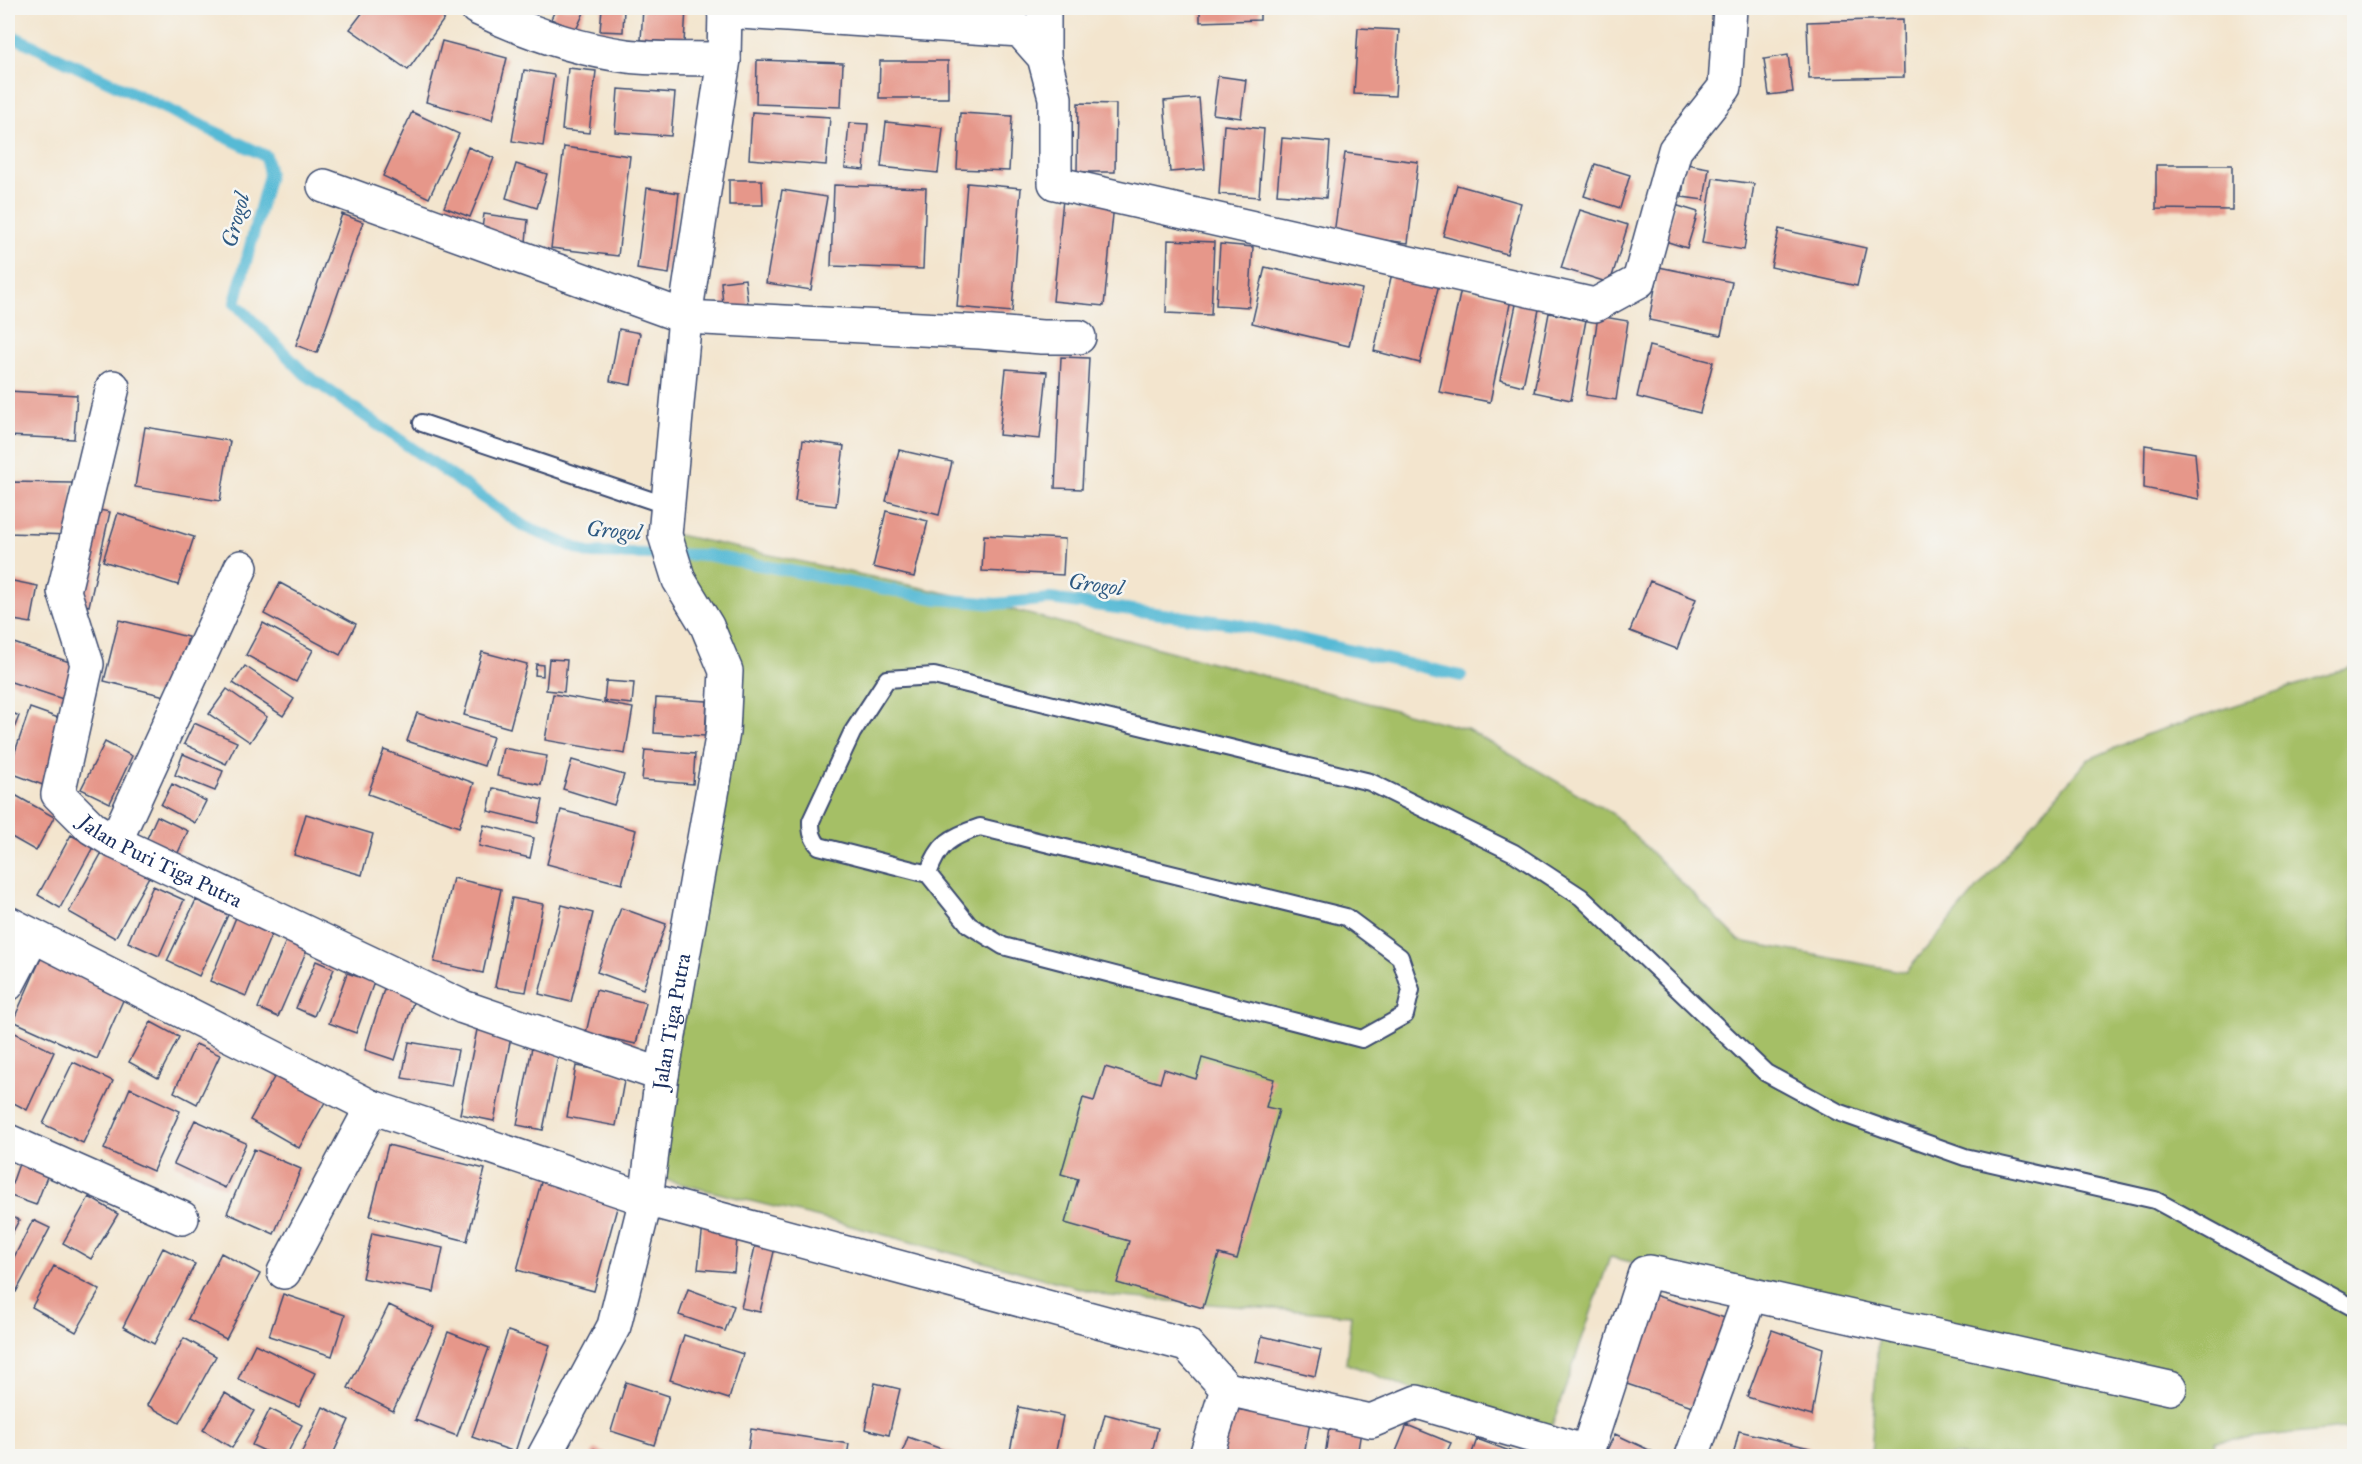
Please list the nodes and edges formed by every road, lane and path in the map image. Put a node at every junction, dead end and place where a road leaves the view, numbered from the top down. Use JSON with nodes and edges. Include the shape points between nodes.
{"nodes":[{"id":1,"x":477,"y":8,"type":"edge"},
{"id":2,"x":1044,"y":8,"type":"edge"},
{"id":3,"x":1730,"y":8,"type":"edge"},
{"id":4,"x":725,"y":9,"type":"edge"},
{"id":5,"x":1044,"y":57,"type":"junction"},
{"id":6,"x":724,"y":59,"type":"junction"},
{"id":7,"x":324,"y":186,"type":"dead end"},
{"id":8,"x":685,"y":317,"type":"junction"},
{"id":9,"x":1079,"y":337,"type":"dead end"},
{"id":10,"x":113,"y":387,"type":"dead end"},
{"id":11,"x":422,"y":423,"type":"dead end"},
{"id":12,"x":666,"y":520,"type":"junction"},
{"id":13,"x":241,"y":567,"type":"dead end"},
{"id":14,"x":115,"y":842,"type":"junction"},
{"id":15,"x":928,"y":874,"type":"junction"},
{"id":16,"x":20,"y":930,"type":"edge"},
{"id":17,"x":8,"y":984,"type":"edge"},
{"id":18,"x":662,"y":1075,"type":"junction"},
{"id":19,"x":372,"y":1107,"type":"junction"},
{"id":20,"x":8,"y":1141,"type":"edge"},
{"id":21,"x":646,"y":1199,"type":"junction"},
{"id":22,"x":182,"y":1218,"type":"dead end"},
{"id":23,"x":284,"y":1272,"type":"dead end"},
{"id":24,"x":1750,"y":1296,"type":"junction"},
{"id":25,"x":2355,"y":1308,"type":"edge"},
{"id":26,"x":2170,"y":1388,"type":"dead end"},
{"id":27,"x":1227,"y":1389,"type":"junction"},
{"id":28,"x":544,"y":1456,"type":"edge"},
{"id":29,"x":1206,"y":1456,"type":"edge"},
{"id":30,"x":1692,"y":1456,"type":"edge"}],
"edges":[{"from":1,"to":6,"type":"street","via":[[564,42],[627,56]]},
{"from":2,"to":5,"type":"street"},
{"from":3,"to":5,"type":"street","via":[[1725,87],[1675,150],[1639,281],[1596,305],[1055,183],[1055,98]]},
{"from":4,"to":5,"type":"street","via":[[1020,30]]},
{"from":4,"to":6,"type":"street"},
{"from":6,"to":8,"type":"street"},
{"from":7,"to":8,"type":"street"},
{"from":8,"to":9,"type":"street"},
{"from":8,"to":12,"type":"street"},
{"from":10,"to":14,"type":"street","name":"Jalan Puri Tiga Putra","via":[[64,591],[87,664],[58,794],[92,828]]},
{"from":11,"to":12,"type":"lane"},
{"from":12,"to":18,"type":"street","name":"Jalan Tiga Putra","via":[[679,580],[707,626],[726,671],[723,732]]},
{"from":13,"to":14,"type":"street"},
{"from":14,"to":18,"type":"street","name":"Jalan Puri Tiga Putra","via":[[463,1007]]},
{"from":15,"to":15,"type":"lane","via":[[969,925],[1003,946],[1362,1039],[1405,1015],[1411,990],[1400,957],[1346,917],[980,827],[954,835],[936,853]]},
{"from":15,"to":25,"type":"lane","via":[[819,846],[811,831],[811,821],[852,732],[887,679],[934,676],[1370,782],[1514,852],[1581,897],[1766,1073],[1838,1112],[1965,1157],[2155,1200]]},
{"from":16,"to":17,"type":"street"},
{"from":16,"to":19,"type":"street"},
{"from":18,"to":21,"type":"street","name":"Jalan Tiga Putra"},
{"from":19,"to":21,"type":"street"},
{"from":19,"to":23,"type":"street"},
{"from":20,"to":22,"type":"street"},
{"from":21,"to":27,"type":"street","via":[[1187,1344]]},
{"from":21,"to":28,"type":"street","name":"Jalan Tiga Putra","via":[[614,1326]]},
{"from":24,"to":26,"type":"street"},
{"from":24,"to":27,"type":"street","via":[[1645,1273],[1587,1452],[1417,1402],[1371,1421]]},
{"from":24,"to":30,"type":"street"},
{"from":27,"to":29,"type":"street"}]}
